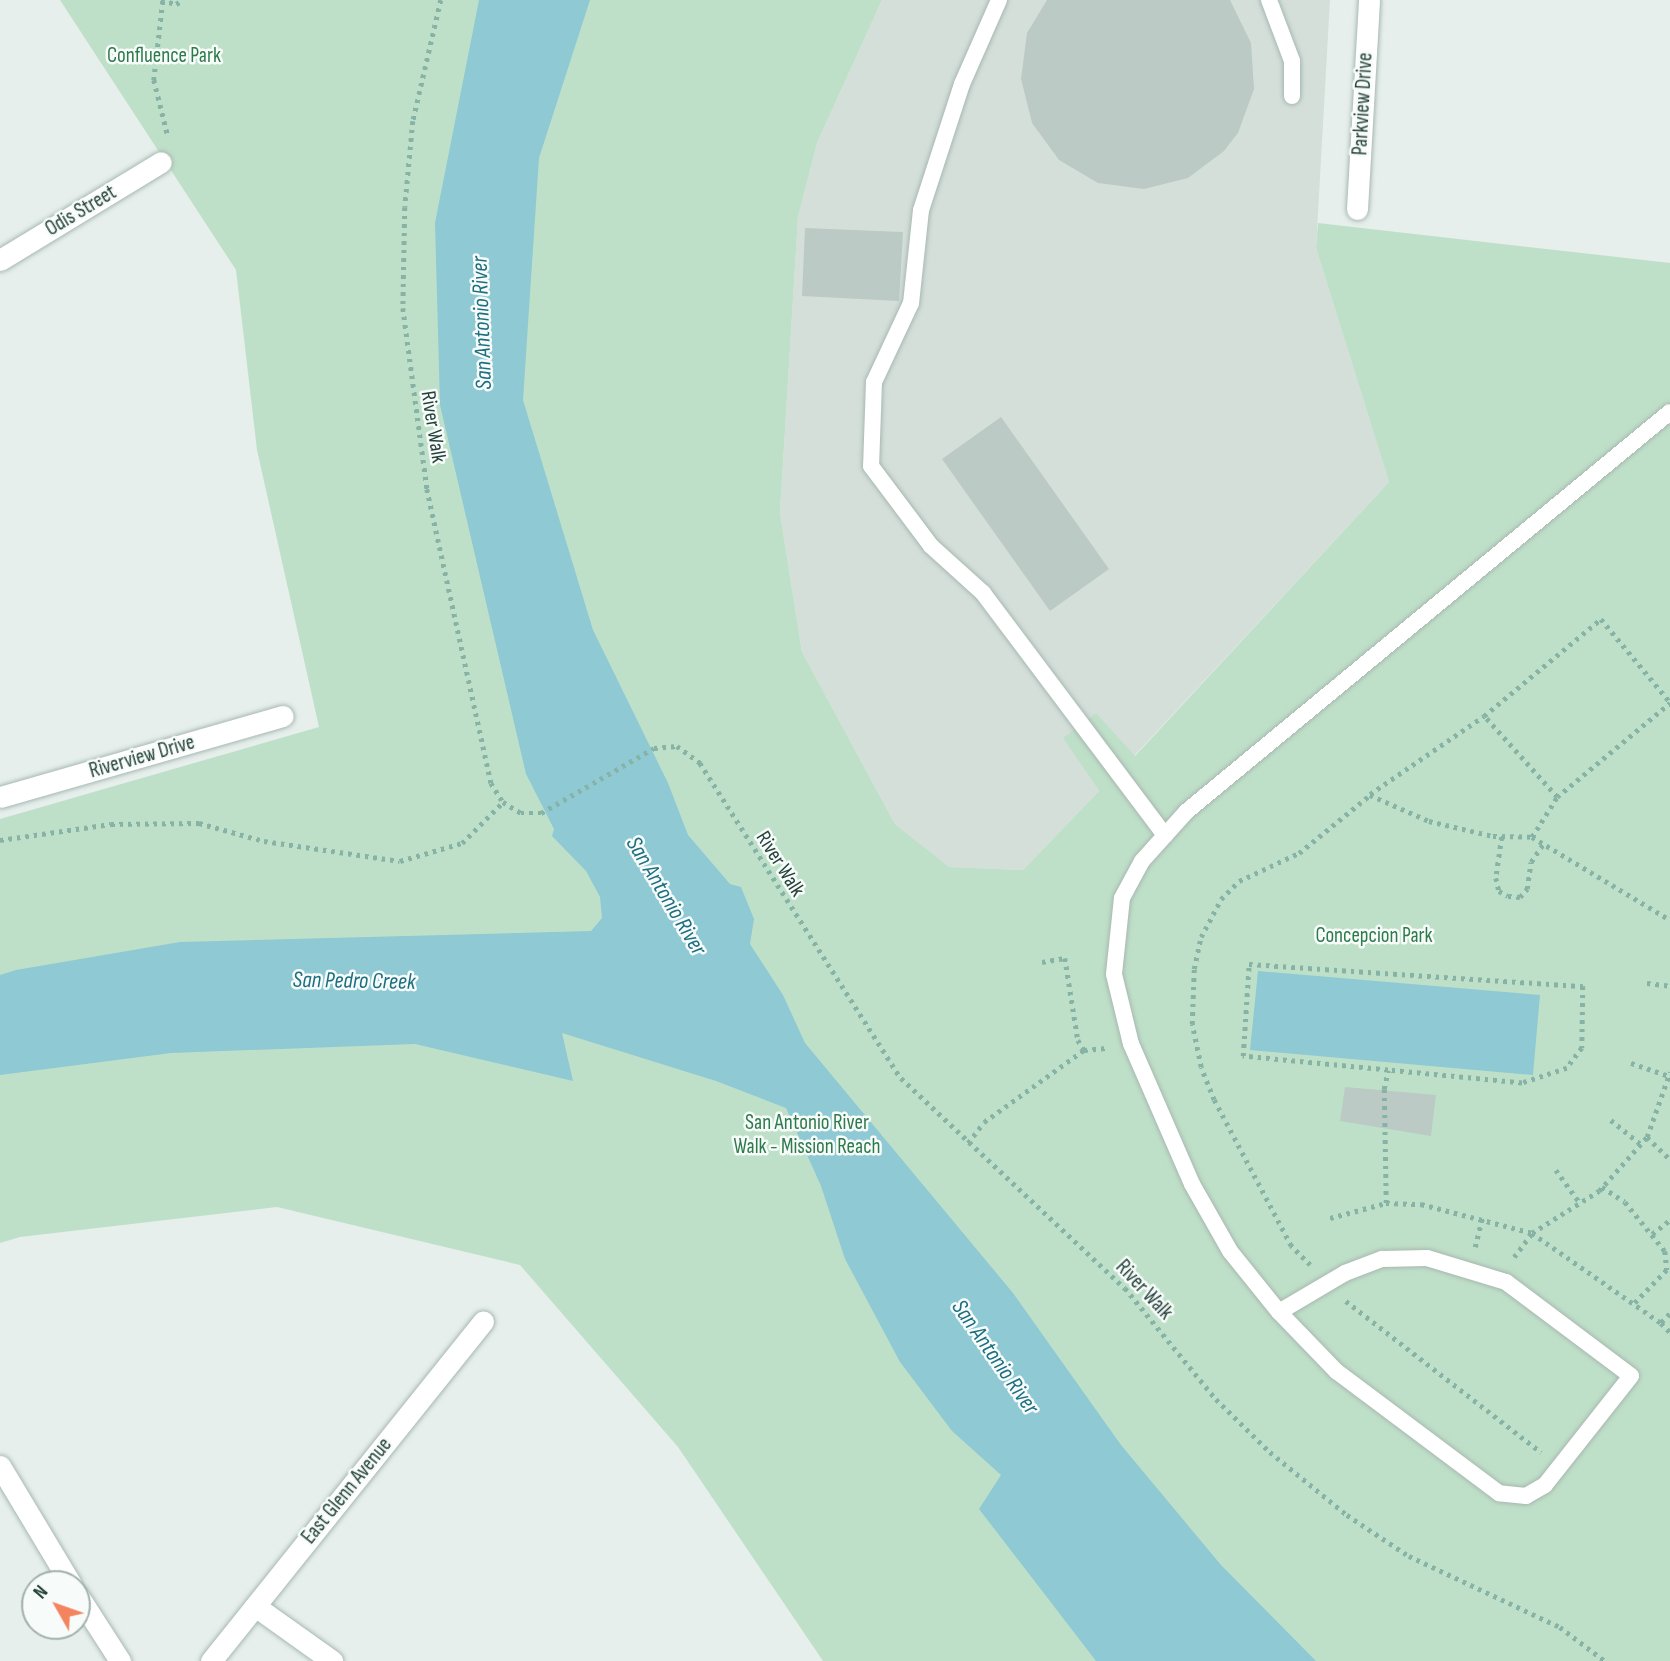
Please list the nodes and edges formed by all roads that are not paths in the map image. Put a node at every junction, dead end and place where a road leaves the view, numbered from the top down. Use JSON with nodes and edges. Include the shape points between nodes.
{"nodes":[{"id":1,"x":999,"y":0,"type":"edge"},
{"id":2,"x":1269,"y":0,"type":"edge"},
{"id":3,"x":1369,"y":0,"type":"edge"},
{"id":4,"x":1292,"y":96,"type":"dead end"},
{"id":5,"x":160,"y":154,"type":"road end"},
{"id":6,"x":1357,"y":209,"type":"dead end"},
{"id":7,"x":0,"y":260,"type":"edge"},
{"id":8,"x":1670,"y":412,"type":"edge"},
{"id":9,"x":282,"y":716,"type":"dead end"},
{"id":10,"x":0,"y":797,"type":"edge"},
{"id":11,"x":1165,"y":835,"type":"junction"},
{"id":12,"x":1279,"y":1312,"type":"junction"},
{"id":13,"x":483,"y":1321,"type":"dead end"},
{"id":14,"x":0,"y":1466,"type":"edge"},
{"id":15,"x":63,"y":1570,"type":"edge"},
{"id":16,"x":255,"y":1606,"type":"junction"},
{"id":17,"x":91,"y":1616,"type":"edge"},
{"id":18,"x":120,"y":1661,"type":"edge"},
{"id":19,"x":211,"y":1661,"type":"edge"},
{"id":20,"x":332,"y":1661,"type":"edge"}],
"edges":[{"from":1,"to":11,"type":"lane","via":[[962,84],[921,210],[912,303],[874,382],[872,466],[931,546],[983,593]]},
{"from":2,"to":4,"type":"lane","via":[[1292,61]]},
{"from":3,"to":6,"type":"street","name":"Parkview Drive"},
{"from":5,"to":7,"type":"street","name":"Odis Street"},
{"from":8,"to":11,"type":"lane","via":[[1187,811]]},
{"from":9,"to":10,"type":"street","name":"Riverview Drive"},
{"from":11,"to":12,"type":"lane","via":[[1142,861],[1122,898],[1114,974],[1131,1044],[1192,1184],[1230,1251]]},
{"from":12,"to":12,"type":"lane","via":[[1382,1259],[1427,1258],[1473,1268],[1506,1282],[1631,1376],[1545,1485],[1526,1496],[1499,1493],[1338,1373]]},
{"from":13,"to":16,"type":"street","name":"East Glenn Avenue"},
{"from":14,"to":15,"type":"street"},
{"from":16,"to":19,"type":"street","name":"East Glenn Avenue"},
{"from":16,"to":20,"type":"street"},
{"from":17,"to":18,"type":"street"}]}
